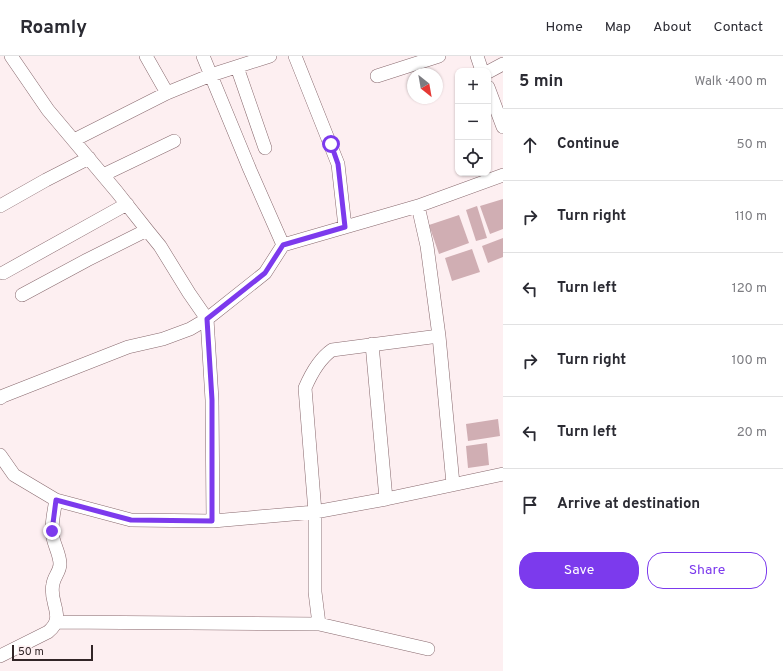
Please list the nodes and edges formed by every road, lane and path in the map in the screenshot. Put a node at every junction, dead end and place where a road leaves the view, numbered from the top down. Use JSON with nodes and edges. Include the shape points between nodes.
{"nodes":[{"id":1,"x":11,"y":56,"type":"edge"},
{"id":2,"x":146,"y":56,"type":"edge"},
{"id":3,"x":203,"y":56,"type":"edge"},
{"id":4,"x":270,"y":56,"type":"edge"},
{"id":5,"x":295,"y":56,"type":"edge"},
{"id":6,"x":439,"y":56,"type":"edge"},
{"id":7,"x":477,"y":56,"type":"edge"},
{"id":8,"x":503,"y":64,"type":"edge"},
{"id":9,"x":237,"y":67,"type":"junction"},
{"id":10,"x":481,"y":68,"type":"edge"},
{"id":11,"x":491,"y":70,"type":"edge"},
{"id":12,"x":212,"y":75,"type":"junction"},
{"id":13,"x":377,"y":76,"type":"dead end"},
{"id":14,"x":167,"y":93,"type":"junction"},
{"id":15,"x":491,"y":95,"type":"edge"},
{"id":16,"x":503,"y":127,"type":"edge"},
{"id":17,"x":74,"y":140,"type":"junction"},
{"id":18,"x":174,"y":141,"type":"dead end"},
{"id":19,"x":265,"y":148,"type":"dead end"},
{"id":20,"x":89,"y":158,"type":"junction"},
{"id":21,"x":103,"y":174,"type":"junction"},
{"id":22,"x":503,"y":176,"type":"edge"},
{"id":23,"x":127,"y":204,"type":"junction"},
{"id":24,"x":0,"y":206,"type":"edge"},
{"id":25,"x":418,"y":206,"type":"junction"},
{"id":26,"x":345,"y":227,"type":"junction"},
{"id":27,"x":147,"y":230,"type":"junction"},
{"id":28,"x":283,"y":245,"type":"junction"},
{"id":29,"x":3,"y":273,"type":"dead end"},
{"id":30,"x":22,"y":295,"type":"dead end"},
{"id":31,"x":207,"y":319,"type":"junction"},
{"id":32,"x":439,"y":336,"type":"junction"},
{"id":33,"x":372,"y":344,"type":"junction"},
{"id":34,"x":0,"y":398,"type":"edge"},
{"id":35,"x":0,"y":455,"type":"edge"},
{"id":36,"x":503,"y":474,"type":"edge"},
{"id":37,"x":453,"y":484,"type":"junction"},
{"id":38,"x":386,"y":499,"type":"junction"},
{"id":39,"x":56,"y":500,"type":"junction"},
{"id":40,"x":315,"y":512,"type":"junction"},
{"id":41,"x":212,"y":521,"type":"junction"},
{"id":42,"x":56,"y":622,"type":"junction"},
{"id":43,"x":319,"y":624,"type":"junction"},
{"id":44,"x":428,"y":649,"type":"dead end"},
{"id":45,"x":0,"y":656,"type":"edge"}],
"edges":[{"from":1,"to":17,"type":"street","via":[[48,110]]},
{"from":2,"to":14,"type":"street"},
{"from":3,"to":12,"type":"street"},
{"from":4,"to":9,"type":"street"},
{"from":5,"to":26,"type":"street","via":[[338,164]]},
{"from":6,"to":13,"type":"street"},
{"from":7,"to":10,"type":"street"},
{"from":8,"to":11,"type":"street"},
{"from":9,"to":12,"type":"street"},
{"from":9,"to":19,"type":"street"},
{"from":12,"to":14,"type":"street"},
{"from":12,"to":28,"type":"street"},
{"from":14,"to":17,"type":"street"},
{"from":15,"to":16,"type":"street"},
{"from":17,"to":20,"type":"street"},
{"from":18,"to":21,"type":"street"},
{"from":20,"to":21,"type":"street"},
{"from":20,"to":24,"type":"street"},
{"from":21,"to":23,"type":"street"},
{"from":22,"to":25,"type":"street"},
{"from":23,"to":27,"type":"street"},
{"from":23,"to":29,"type":"street"},
{"from":25,"to":26,"type":"street"},
{"from":25,"to":32,"type":"street","via":[[427,246]]},
{"from":26,"to":28,"type":"street"},
{"from":27,"to":30,"type":"street"},
{"from":27,"to":31,"type":"street"},
{"from":28,"to":31,"type":"street","via":[[265,273]]},
{"from":31,"to":34,"type":"street","via":[[190,329],[163,339],[128,347]]},
{"from":31,"to":41,"type":"street","via":[[212,400]]},
{"from":32,"to":33,"type":"street"},
{"from":32,"to":37,"type":"street"},
{"from":33,"to":38,"type":"street"},
{"from":33,"to":40,"type":"street","via":[[332,350],[321,360],[305,388]]},
{"from":35,"to":39,"type":"street","via":[[14,475]]},
{"from":36,"to":37,"type":"street"},
{"from":37,"to":38,"type":"street"},
{"from":38,"to":40,"type":"street"},
{"from":39,"to":41,"type":"street","via":[[131,520]]},
{"from":39,"to":42,"type":"street","via":[[52,531],[60,563],[52,591]]},
{"from":40,"to":41,"type":"street"},
{"from":40,"to":43,"type":"street"},
{"from":42,"to":43,"type":"street"},
{"from":42,"to":45,"type":"street","via":[[48,632]]},
{"from":43,"to":44,"type":"street"}]}
